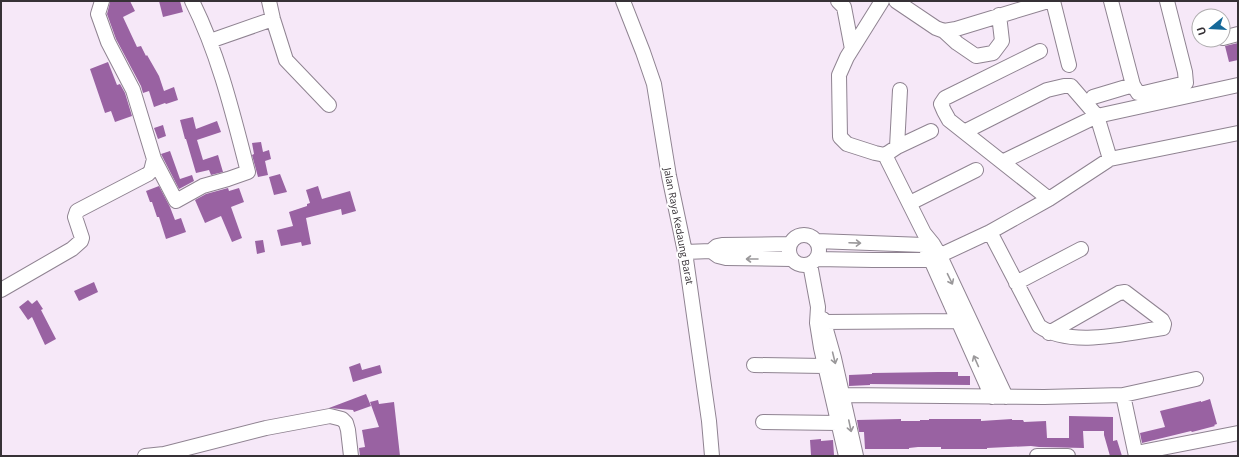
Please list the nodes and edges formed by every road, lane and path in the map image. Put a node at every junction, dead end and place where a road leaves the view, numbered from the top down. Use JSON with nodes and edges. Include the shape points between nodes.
{"nodes":[{"id":1,"x":102,"y":1,"type":"edge"},
{"id":2,"x":192,"y":1,"type":"edge"},
{"id":3,"x":269,"y":1,"type":"edge"},
{"id":4,"x":623,"y":1,"type":"edge"},
{"id":5,"x":838,"y":1,"type":"edge"},
{"id":6,"x":882,"y":1,"type":"edge"},
{"id":7,"x":896,"y":1,"type":"edge"},
{"id":8,"x":1048,"y":1,"type":"edge"},
{"id":9,"x":1053,"y":1,"type":"edge"},
{"id":10,"x":1111,"y":1,"type":"edge"},
{"id":11,"x":1167,"y":1,"type":"edge"},
{"id":12,"x":999,"y":16,"type":"junction"},
{"id":13,"x":273,"y":19,"type":"junction"},
{"id":14,"x":944,"y":30,"type":"junction"},
{"id":15,"x":210,"y":41,"type":"junction"},
{"id":16,"x":1040,"y":51,"type":"dead end"},
{"id":17,"x":848,"y":56,"type":"junction"},
{"id":18,"x":1069,"y":65,"type":"dead end"},
{"id":19,"x":1238,"y":84,"type":"edge"},
{"id":20,"x":1133,"y":86,"type":"junction"},
{"id":21,"x":900,"y":90,"type":"dead end"},
{"id":22,"x":1093,"y":97,"type":"dead end"},
{"id":23,"x":329,"y":105,"type":"dead end"},
{"id":24,"x":1097,"y":116,"type":"junction"},
{"id":25,"x":932,"y":131,"type":"dead end"},
{"id":26,"x":964,"y":132,"type":"junction"},
{"id":27,"x":1238,"y":133,"type":"edge"},
{"id":28,"x":897,"y":147,"type":"junction"},
{"id":29,"x":885,"y":155,"type":"junction"},
{"id":30,"x":154,"y":159,"type":"junction"},
{"id":31,"x":1110,"y":159,"type":"junction"},
{"id":32,"x":1002,"y":162,"type":"junction"},
{"id":33,"x":976,"y":170,"type":"dead end"},
{"id":34,"x":1049,"y":199,"type":"junction"},
{"id":35,"x":910,"y":203,"type":"junction"},
{"id":36,"x":990,"y":232,"type":"junction"},
{"id":37,"x":816,"y":241,"type":"junction"},
{"id":38,"x":927,"y":241,"type":"junction"},
{"id":39,"x":790,"y":244,"type":"junction"},
{"id":40,"x":904,"y":245,"type":"junction"},
{"id":41,"x":1081,"y":249,"type":"dead end"},
{"id":42,"x":686,"y":252,"type":"junction"},
{"id":43,"x":711,"y":252,"type":"junction"},
{"id":44,"x":935,"y":258,"type":"junction"},
{"id":45,"x":791,"y":259,"type":"junction"},
{"id":46,"x":906,"y":260,"type":"junction"},
{"id":47,"x":813,"y":262,"type":"junction"},
{"id":48,"x":1016,"y":283,"type":"junction"},
{"id":49,"x":1,"y":290,"type":"edge"},
{"id":50,"x":821,"y":322,"type":"junction"},
{"id":51,"x":958,"y":322,"type":"junction"},
{"id":52,"x":1049,"y":333,"type":"junction"},
{"id":53,"x":754,"y":365,"type":"dead end"},
{"id":54,"x":824,"y":366,"type":"junction"},
{"id":55,"x":1196,"y":379,"type":"dead end"},
{"id":56,"x":1123,"y":395,"type":"junction"},
{"id":57,"x":838,"y":396,"type":"junction"},
{"id":58,"x":992,"y":397,"type":"junction"},
{"id":59,"x":1006,"y":397,"type":"junction"},
{"id":60,"x":762,"y":422,"type":"dead end"},
{"id":61,"x":838,"y":423,"type":"junction"},
{"id":62,"x":1238,"y":432,"type":"edge"},
{"id":63,"x":1136,"y":455,"type":"edge"},
{"id":64,"x":145,"y":456,"type":"edge"},
{"id":65,"x":351,"y":456,"type":"edge"},
{"id":66,"x":712,"y":456,"type":"edge"},
{"id":67,"x":846,"y":456,"type":"edge"},
{"id":68,"x":856,"y":456,"type":"edge"},
{"id":69,"x":1037,"y":456,"type":"edge"},
{"id":70,"x":1068,"y":456,"type":"edge"}],
"edges":[{"from":1,"to":30,"type":"street","via":[[98,14],[108,42],[133,90]]},
{"from":2,"to":15,"type":"street"},
{"from":3,"to":13,"type":"street"},
{"from":4,"to":42,"type":"street","name":"Jalan Raya Kedaung Barat","via":[[654,84],[669,176]]},
{"from":5,"to":17,"type":"street","via":[[844,7]]},
{"from":6,"to":17,"type":"street"},
{"from":7,"to":14,"type":"street","via":[[936,28]]},
{"from":8,"to":12,"type":"street"},
{"from":9,"to":18,"type":"street"},
{"from":10,"to":20,"type":"street"},
{"from":11,"to":20,"type":"street","via":[[1186,83],[1144,93],[1138,93]]},
{"from":12,"to":14,"type":"street"},
{"from":12,"to":14,"type":"street","via":[[1002,41],[993,53],[976,56]]},
{"from":13,"to":15,"type":"street"},
{"from":13,"to":23,"type":"street","via":[[286,60]]},
{"from":15,"to":30,"type":"street","via":[[248,172],[203,186],[176,201]]},
{"from":16,"to":26,"type":"street","via":[[945,98],[941,104],[949,120]]},
{"from":17,"to":29,"type":"street","via":[[839,75],[840,138],[847,144]]},
{"from":19,"to":24,"type":"street"},
{"from":20,"to":22,"type":"street"},
{"from":21,"to":28,"type":"street"},
{"from":24,"to":26,"type":"street","via":[[1071,86],[1064,86],[1046,90]]},
{"from":24,"to":31,"type":"street"},
{"from":24,"to":32,"type":"street"},
{"from":25,"to":28,"type":"street"},
{"from":26,"to":32,"type":"street"},
{"from":27,"to":31,"type":"street"},
{"from":28,"to":29,"type":"street"},
{"from":29,"to":35,"type":"street"},
{"from":30,"to":49,"type":"street","via":[[148,174],[77,211],[75,217],[82,238],[72,249]]},
{"from":31,"to":34,"type":"street"},
{"from":32,"to":34,"type":"street"},
{"from":33,"to":35,"type":"street"},
{"from":34,"to":36,"type":"street"},
{"from":35,"to":38,"type":"street"},
{"from":36,"to":44,"type":"street"},
{"from":36,"to":48,"type":"street"},
{"from":37,"to":39,"type":"street","via":[[802,234],[792,239]]},
{"from":37,"to":40,"type":"street","one_way":true},
{"from":37,"to":47,"type":"street","via":[[819,253]]},
{"from":38,"to":40,"type":"street"},
{"from":38,"to":44,"type":"street"},
{"from":39,"to":43,"type":"street","via":[[722,245]]},
{"from":39,"to":45,"type":"street","via":[[788,249]]},
{"from":40,"to":46,"type":"street"},
{"from":41,"to":48,"type":"street"},
{"from":42,"to":43,"type":"street"},
{"from":42,"to":66,"type":"street","name":"Jalan Raya Kedaung Barat"},
{"from":45,"to":43,"type":"street","one_way":true,"via":[[726,258]]},
{"from":44,"to":46,"type":"street"},
{"from":44,"to":51,"type":"street"},
{"from":44,"to":59,"type":"street","one_way":true},
{"from":45,"to":47,"type":"street","via":[[805,266]]},
{"from":46,"to":47,"type":"street"},
{"from":47,"to":50,"type":"street"},
{"from":48,"to":52,"type":"street","via":[[1039,326]]},
{"from":50,"to":51,"type":"street"},
{"from":50,"to":54,"type":"street","via":[[819,336]]},
{"from":50,"to":57,"type":"street","one_way":true,"via":[[834,358]]},
{"from":58,"to":51,"type":"street","one_way":true},
{"from":52,"to":52,"type":"street","via":[[1124,292],[1164,324],[1163,328],[1091,338]]},
{"from":53,"to":54,"type":"street"},
{"from":54,"to":57,"type":"street"},
{"from":55,"to":56,"type":"street"},
{"from":56,"to":59,"type":"street"},
{"from":56,"to":63,"type":"street"},
{"from":57,"to":58,"type":"street"},
{"from":57,"to":61,"type":"street"},
{"from":57,"to":68,"type":"street","one_way":true},
{"from":58,"to":59,"type":"street"},
{"from":60,"to":61,"type":"street"},
{"from":61,"to":67,"type":"street"},
{"from":62,"to":63,"type":"street"},
{"from":64,"to":65,"type":"street","via":[[164,454],[266,428],[330,416],[342,419],[346,423]]},
{"from":69,"to":70,"type":"street"}]}
